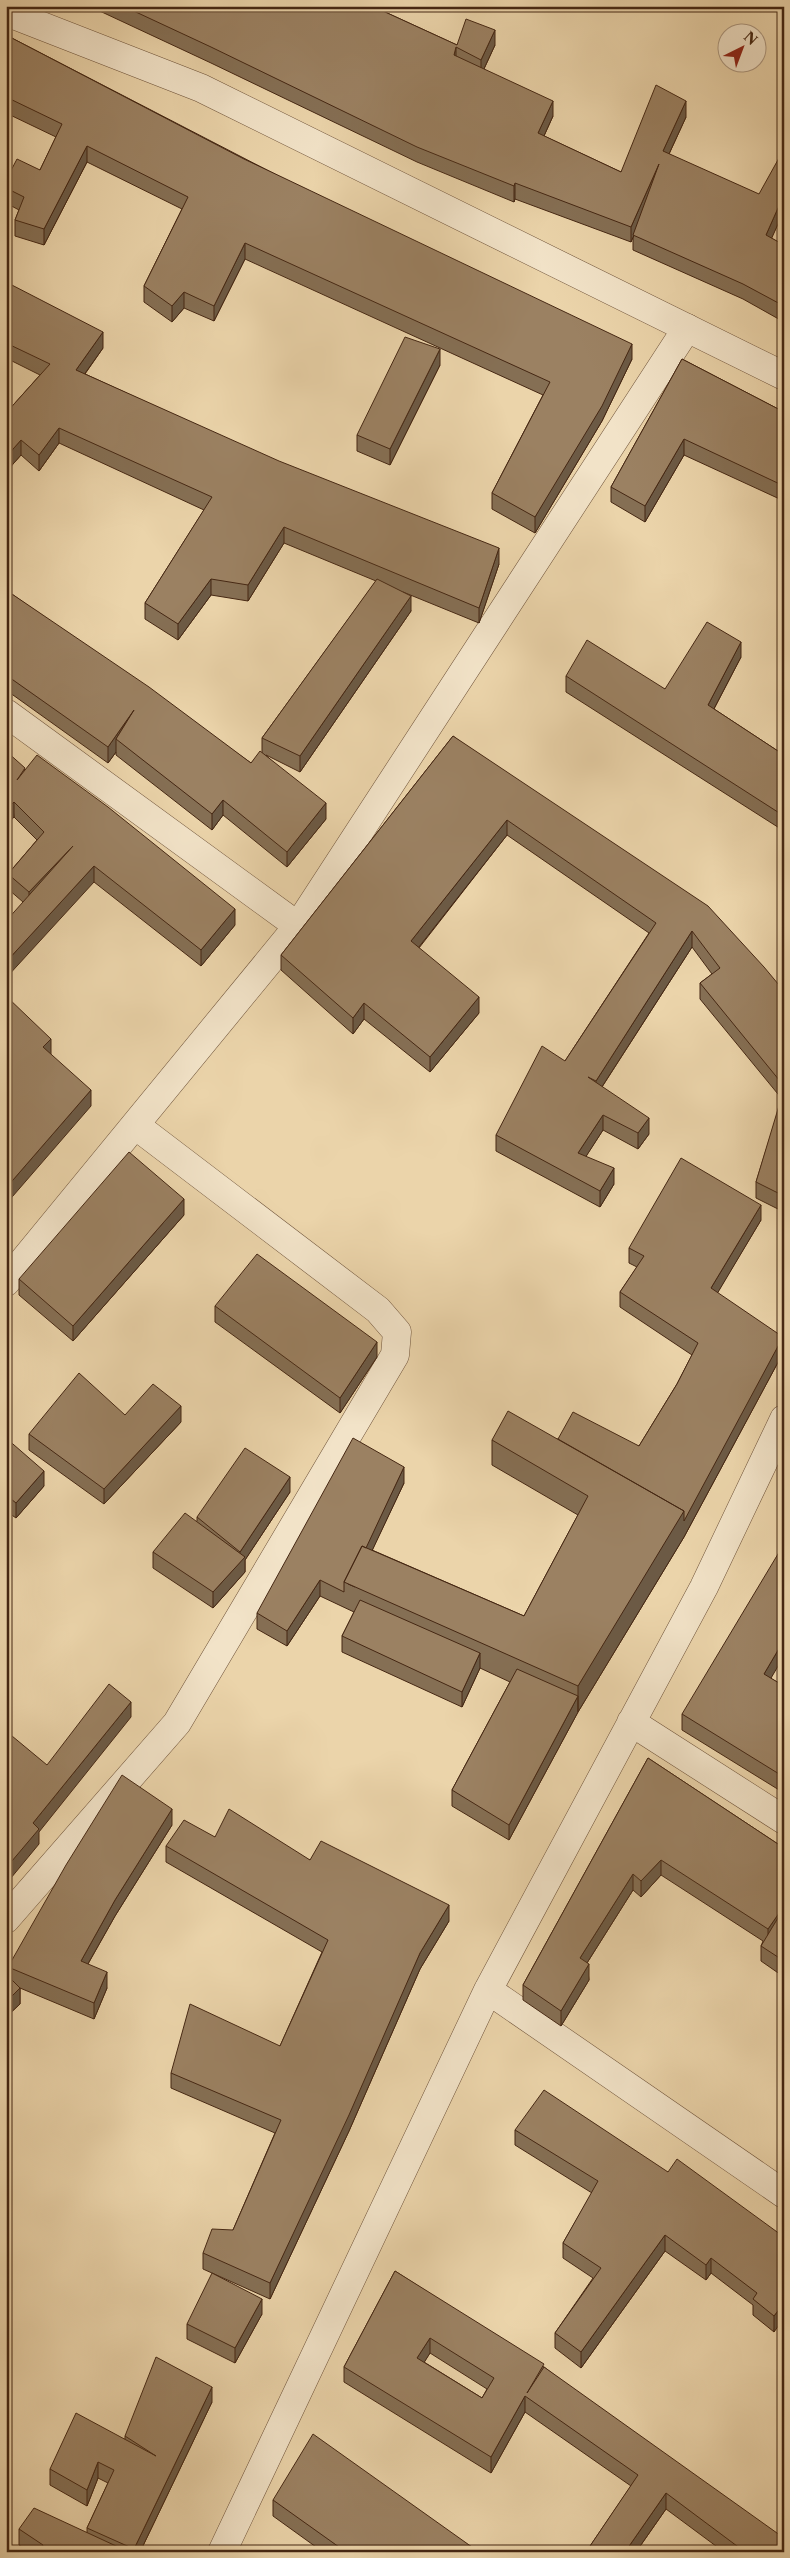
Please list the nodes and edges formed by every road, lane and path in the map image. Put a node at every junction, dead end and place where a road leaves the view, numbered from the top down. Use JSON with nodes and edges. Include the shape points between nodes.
{"nodes":[{"id":1,"x":6,"y":12,"type":"edge"},
{"id":2,"x":687,"y":328,"type":"junction"},
{"id":3,"x":784,"y":376,"type":"edge"},
{"id":4,"x":6,"y":713,"type":"edge"},
{"id":5,"x":298,"y":926,"type":"junction"},
{"id":6,"x":135,"y":1125,"type":"junction"},
{"id":7,"x":6,"y":1282,"type":"edge"},
{"id":8,"x":784,"y":1419,"type":"edge"},
{"id":9,"x":631,"y":1722,"type":"junction"},
{"id":10,"x":784,"y":1820,"type":"edge"},
{"id":11,"x":6,"y":1919,"type":"edge"},
{"id":12,"x":488,"y":1990,"type":"junction"},
{"id":13,"x":784,"y":2194,"type":"edge"},
{"id":14,"x":222,"y":2552,"type":"edge"}],
"edges":[{"from":1,"to":2,"type":"street","via":[[202,88]]},
{"from":2,"to":3,"type":"street"},
{"from":2,"to":5,"type":"street"},
{"from":4,"to":5,"type":"street"},
{"from":5,"to":6,"type":"street"},
{"from":6,"to":7,"type":"street"},
{"from":6,"to":11,"type":"street","via":[[378,1310],[396,1332],[395,1356],[177,1723]]},
{"from":8,"to":9,"type":"street","via":[[704,1587]]},
{"from":9,"to":10,"type":"street"},
{"from":9,"to":12,"type":"street"},
{"from":12,"to":13,"type":"street"},
{"from":12,"to":14,"type":"street"}]}
